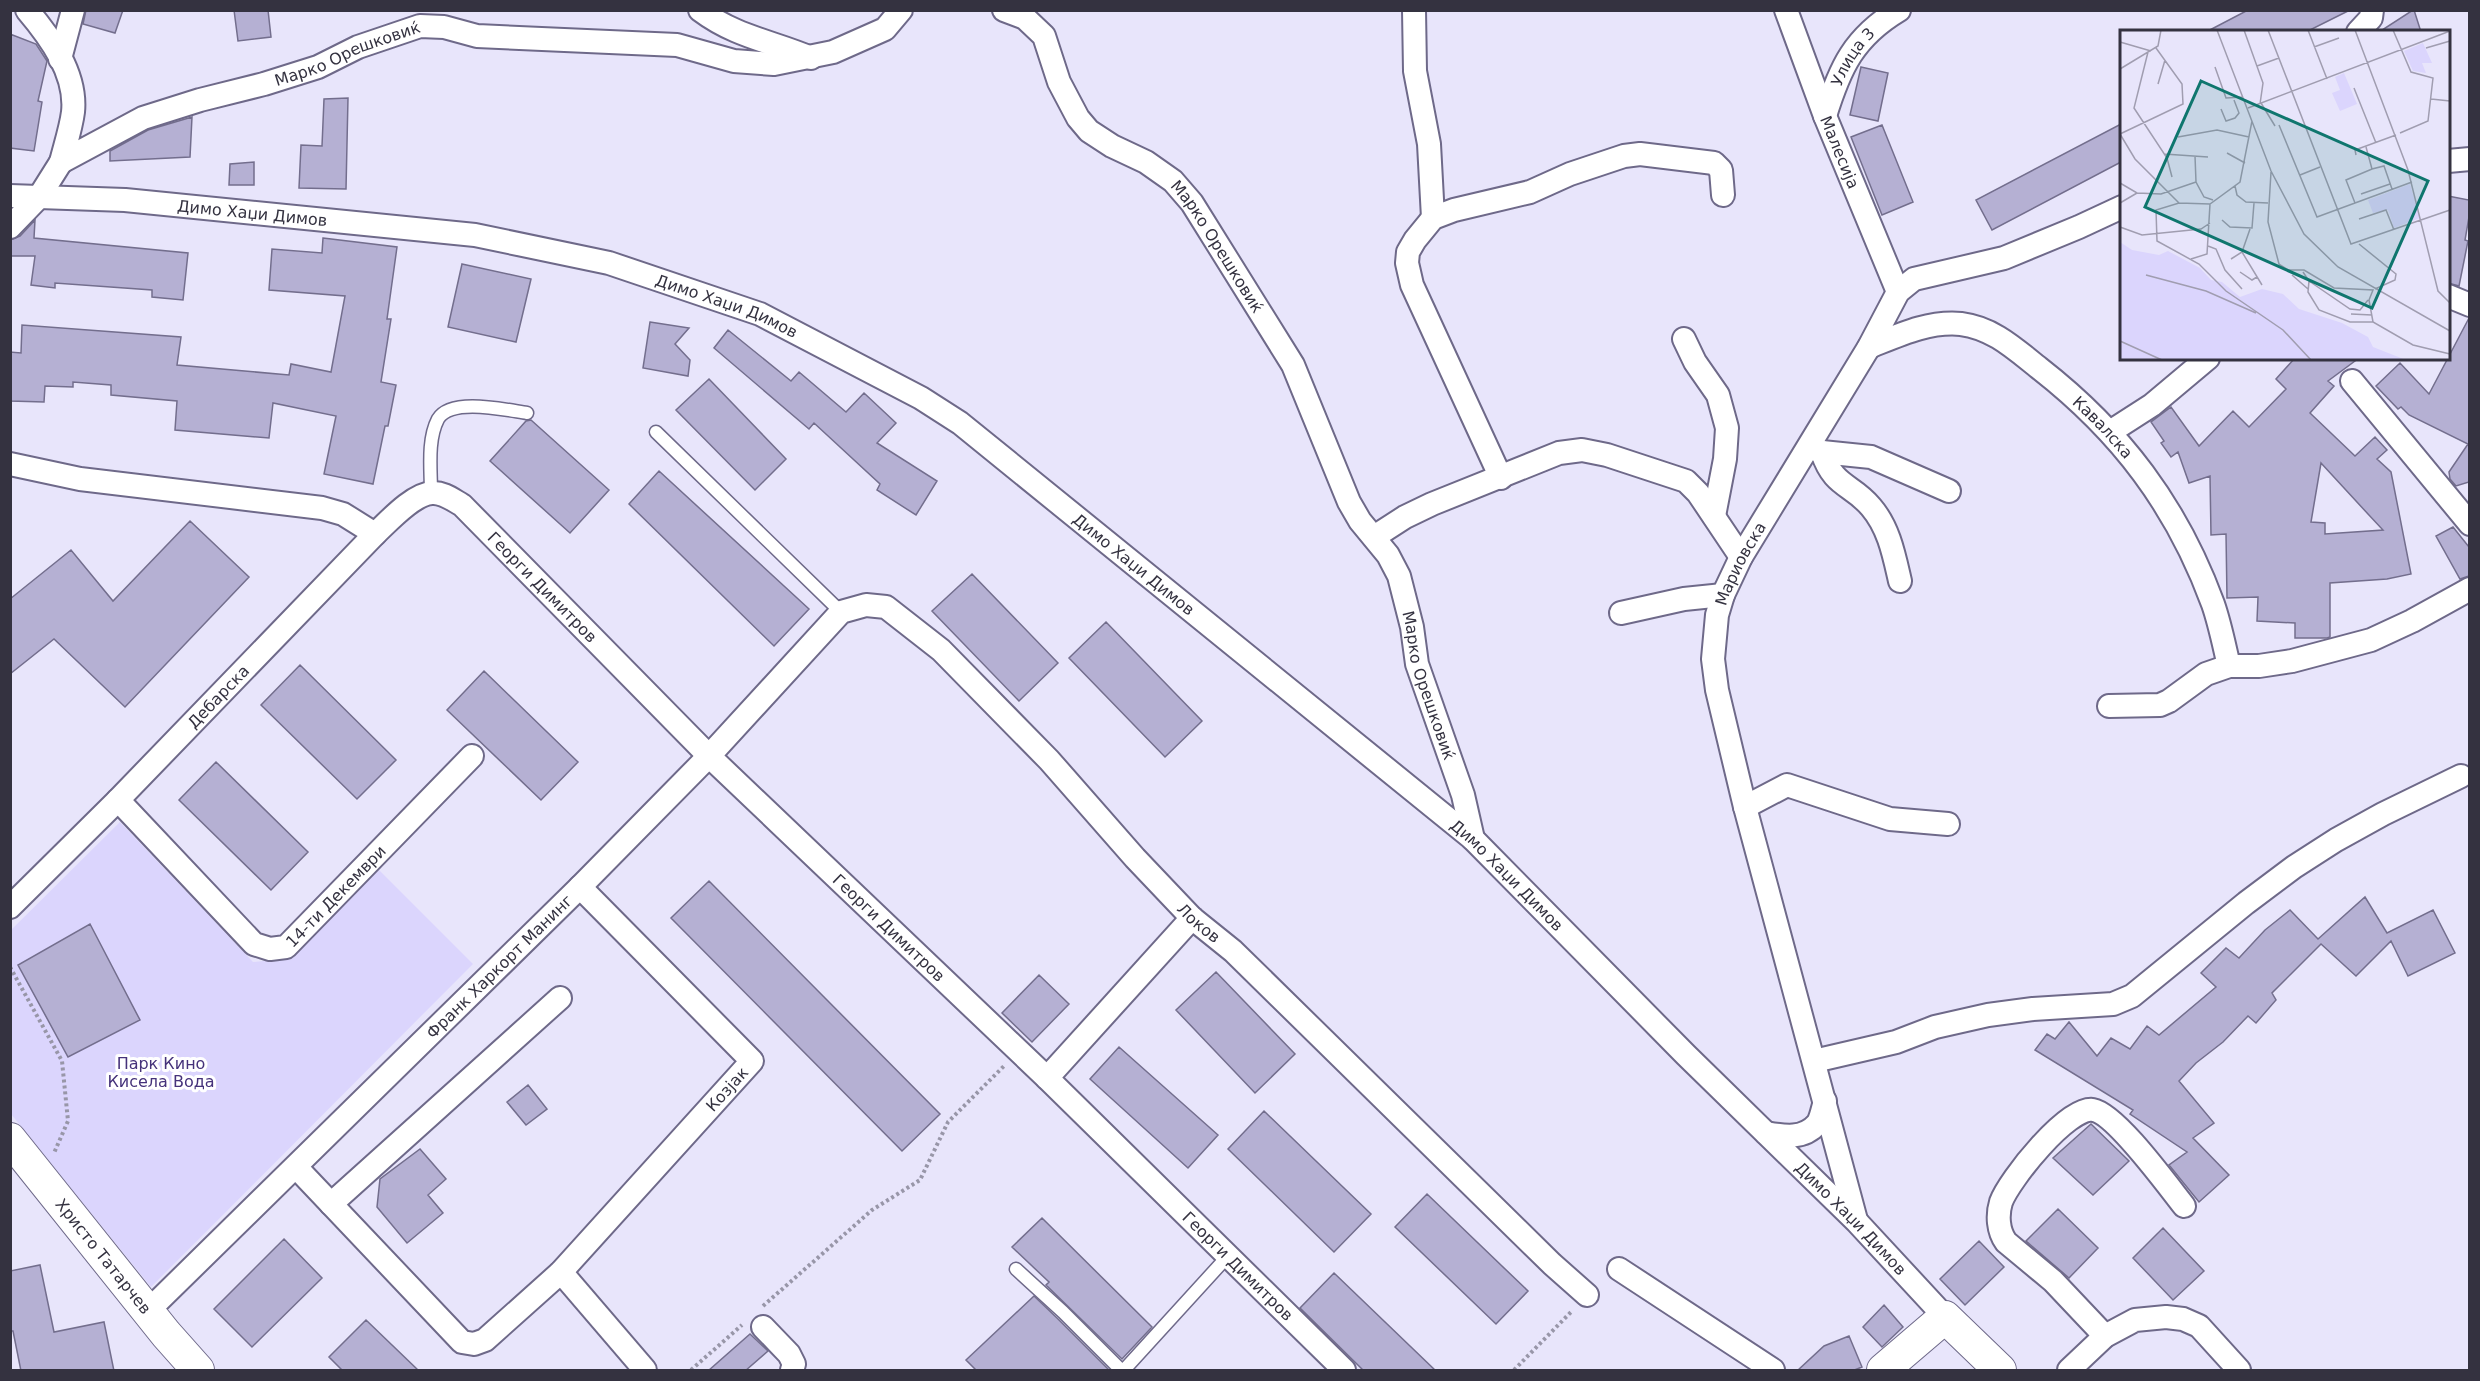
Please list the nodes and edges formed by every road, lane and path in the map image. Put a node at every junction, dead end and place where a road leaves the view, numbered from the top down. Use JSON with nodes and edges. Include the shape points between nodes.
{"nodes":[{"id":1,"x":27,"y":10,"type":"edge"},
{"id":2,"x":73,"y":10,"type":"edge"},
{"id":3,"x":700,"y":10,"type":"edge"},
{"id":4,"x":901,"y":10,"type":"edge"},
{"id":5,"x":1004,"y":10,"type":"edge"},
{"id":6,"x":1042,"y":10,"type":"edge"},
{"id":7,"x":1414,"y":10,"type":"edge"},
{"id":8,"x":1786,"y":10,"type":"edge"},
{"id":9,"x":1899,"y":10,"type":"edge"},
{"id":10,"x":2372,"y":10,"type":"edge"},
{"id":11,"x":2360,"y":30,"type":"edge"},
{"id":12,"x":1044,"y":36,"type":"junction"},
{"id":13,"x":811,"y":58,"type":"junction"},
{"id":14,"x":60,"y":59,"type":"junction"},
{"id":15,"x":1825,"y":116,"type":"junction"},
{"id":16,"x":2469,"y":159,"type":"edge"},
{"id":17,"x":2450,"y":161,"type":"edge"},
{"id":18,"x":61,"y":162,"type":"junction"},
{"id":19,"x":1723,"y":195,"type":"dead end"},
{"id":20,"x":10,"y":196,"type":"edge"},
{"id":21,"x":39,"y":197,"type":"junction"},
{"id":22,"x":2120,"y":207,"type":"edge"},
{"id":23,"x":1433,"y":218,"type":"junction"},
{"id":24,"x":10,"y":227,"type":"edge"},
{"id":25,"x":1898,"y":292,"type":"junction"},
{"id":26,"x":2450,"y":297,"type":"edge"},
{"id":27,"x":2469,"y":305,"type":"edge"},
{"id":28,"x":1684,"y":339,"type":"dead end"},
{"id":29,"x":1869,"y":347,"type":"junction"},
{"id":30,"x":2206,"y":360,"type":"edge"},
{"id":31,"x":2352,"y":381,"type":"dead end"},
{"id":32,"x":527,"y":413,"type":"dead end"},
{"id":33,"x":656,"y":432,"type":"dead end"},
{"id":34,"x":2110,"y":432,"type":"junction"},
{"id":35,"x":1815,"y":449,"type":"junction"},
{"id":36,"x":10,"y":464,"type":"edge"},
{"id":37,"x":1500,"y":478,"type":"junction"},
{"id":38,"x":1948,"y":491,"type":"dead end"},
{"id":39,"x":431,"y":493,"type":"junction"},
{"id":40,"x":1714,"y":516,"type":"junction"},
{"id":41,"x":2469,"y":524,"type":"edge"},
{"id":42,"x":375,"y":534,"type":"junction"},
{"id":43,"x":1374,"y":537,"type":"junction"},
{"id":44,"x":1741,"y":557,"type":"junction"},
{"id":45,"x":1900,"y":581,"type":"dead end"},
{"id":46,"x":2469,"y":590,"type":"edge"},
{"id":47,"x":1723,"y":595,"type":"junction"},
{"id":48,"x":841,"y":612,"type":"junction"},
{"id":49,"x":1621,"y":613,"type":"dead end"},
{"id":50,"x":2229,"y":666,"type":"junction"},
{"id":51,"x":2109,"y":706,"type":"dead end"},
{"id":52,"x":472,"y":756,"type":"dead end"},
{"id":53,"x":709,"y":756,"type":"junction"},
{"id":54,"x":2461,"y":776,"type":"dead end"},
{"id":55,"x":118,"y":800,"type":"junction"},
{"id":56,"x":1745,"y":807,"type":"junction"},
{"id":57,"x":1948,"y":824,"type":"dead end"},
{"id":58,"x":1473,"y":839,"type":"junction"},
{"id":59,"x":580,"y":887,"type":"junction"},
{"id":60,"x":10,"y":907,"type":"edge"},
{"id":61,"x":1192,"y":918,"type":"junction"},
{"id":62,"x":10,"y":967,"type":"edge"},
{"id":63,"x":560,"y":998,"type":"dead end"},
{"id":64,"x":1018,"y":1052,"type":"junction"},
{"id":65,"x":1815,"y":1061,"type":"junction"},
{"id":66,"x":1047,"y":1077,"type":"junction"},
{"id":67,"x":1825,"y":1101,"type":"junction"},
{"id":68,"x":1766,"y":1133,"type":"junction"},
{"id":69,"x":10,"y":1139,"type":"edge"},
{"id":70,"x":50,"y":1162,"type":"dead end"},
{"id":71,"x":296,"y":1167,"type":"junction"},
{"id":72,"x":332,"y":1204,"type":"junction"},
{"id":73,"x":2184,"y":1206,"type":"dead end"},
{"id":74,"x":1857,"y":1222,"type":"junction"},
{"id":75,"x":1227,"y":1257,"type":"junction"},
{"id":76,"x":1016,"y":1269,"type":"dead end"},
{"id":77,"x":1619,"y":1269,"type":"dead end"},
{"id":78,"x":561,"y":1272,"type":"junction"},
{"id":79,"x":1587,"y":1295,"type":"joint"},
{"id":80,"x":147,"y":1311,"type":"junction"},
{"id":81,"x":1945,"y":1317,"type":"junction"},
{"id":82,"x":754,"y":1325,"type":"junction"},
{"id":83,"x":2105,"y":1336,"type":"junction"},
{"id":84,"x":198,"y":1371,"type":"edge"},
{"id":85,"x":645,"y":1371,"type":"edge"},
{"id":86,"x":691,"y":1371,"type":"edge"},
{"id":87,"x":792,"y":1371,"type":"edge"},
{"id":88,"x":1123,"y":1371,"type":"edge"},
{"id":89,"x":1344,"y":1371,"type":"edge"},
{"id":90,"x":1514,"y":1371,"type":"edge"},
{"id":91,"x":1773,"y":1371,"type":"edge"},
{"id":92,"x":1884,"y":1371,"type":"edge"},
{"id":93,"x":2000,"y":1371,"type":"edge"},
{"id":94,"x":2069,"y":1371,"type":"edge"},
{"id":95,"x":2239,"y":1371,"type":"edge"}],
"edges":[{"from":1,"to":14,"type":"street"},
{"from":2,"to":14,"type":"street"},
{"from":3,"to":13,"type":"street","via":[[732,31]]},
{"from":4,"to":13,"type":"street","name":"Марко Орешковиќ","via":[[885,29]]},
{"from":5,"to":12,"type":"street","via":[[1026,18]]},
{"from":6,"to":12,"type":"street","name":"Марко Орешковиќ"},
{"from":7,"to":23,"type":"street","via":[[1415,71],[1430,144]]},
{"from":8,"to":15,"type":"street","name":"Малесија"},
{"from":9,"to":15,"type":"street","name":"Улица 3","via":[[1876,24],[1850,52]]},
{"from":10,"to":11,"type":"street","via":[[2372,18]]},
{"from":12,"to":43,"type":"street","name":"Марко Орешковиќ","via":[[1059,82],[1089,131],[1146,162],[1173,181],[1192,202],[1293,365],[1349,502]]},
{"from":13,"to":18,"type":"street","name":"Марко Орешковиќ","via":[[774,64],[734,61],[677,45],[477,36],[444,27],[420,26],[358,47],[318,67],[143,118]]},
{"from":14,"to":18,"type":"street","via":[[71,89],[73,111]]},
{"from":15,"to":25,"type":"street","name":"Малесија"},
{"from":16,"to":17,"type":"street"},
{"from":18,"to":21,"type":"street"},
{"from":19,"to":23,"type":"street","via":[[1721,170],[1714,164],[1640,154],[1570,174],[1530,192]]},
{"from":20,"to":21,"type":"street","name":"Димо Хаџи Димов"},
{"from":21,"to":24,"type":"street"},
{"from":21,"to":58,"type":"street","name":"Димо Хаџи Димов","via":[[125,200],[475,235],[609,263],[760,314],[960,423]]},
{"from":22,"to":25,"type":"street","via":[[2004,258],[1914,279]]},
{"from":23,"to":37,"type":"street","via":[[1408,252],[1412,285]]},
{"from":25,"to":29,"type":"street","name":"Мариовска"},
{"from":26,"to":27,"type":"street"},
{"from":28,"to":40,"type":"street","via":[[1718,395],[1727,428]]},
{"from":29,"to":34,"type":"street","name":"Кавалска","via":[[1936,324],[1980,328],[1999,337],[2054,380]]},
{"from":29,"to":35,"type":"street","name":"Мариовска"},
{"from":30,"to":34,"type":"street","via":[[2152,405]]},
{"from":31,"to":41,"type":"street"},
{"from":32,"to":39,"type":"lane","via":[[457,407],[439,417],[432,447]]},
{"from":33,"to":48,"type":"lane"},
{"from":34,"to":50,"type":"street","name":"Кавалска","via":[[2149,478],[2173,517],[2213,604]]},
{"from":35,"to":38,"type":"street","via":[[1871,457]]},
{"from":35,"to":44,"type":"street","name":"Мариовска"},
{"from":35,"to":45,"type":"street","via":[[1828,469],[1875,513],[1891,542]]},
{"from":36,"to":42,"type":"street","via":[[80,479],[322,508],[343,514]]},
{"from":37,"to":40,"type":"street","via":[[1559,453],[1582,450],[1686,481]]},
{"from":37,"to":43,"type":"street","via":[[1432,504]]},
{"from":39,"to":42,"type":"street","name":"Дебарска","via":[[402,509]]},
{"from":39,"to":53,"type":"street","name":"Георги Димитров","via":[[462,505]]},
{"from":40,"to":44,"type":"street"},
{"from":42,"to":55,"type":"street","name":"Дебарска"},
{"from":43,"to":58,"type":"street","name":"Марко Орешковиќ","via":[[1399,576],[1417,664]]},
{"from":44,"to":47,"type":"street","name":"Мариовска"},
{"from":46,"to":50,"type":"street","via":[[2371,640],[2292,661]]},
{"from":47,"to":49,"type":"street"},
{"from":47,"to":56,"type":"street","name":"Мариовска","via":[[1713,659]]},
{"from":48,"to":53,"type":"street","name":"Франк Харкорт Манинг"},
{"from":48,"to":61,"type":"street","name":"Локов","via":[[866,605],[886,607],[941,650],[1049,760]]},
{"from":50,"to":51,"type":"street","via":[[2206,674],[2160,705]]},
{"from":52,"to":55,"type":"street","name":"14-ти Декември","via":[[286,947],[270,949],[254,944]]},
{"from":53,"to":59,"type":"street","name":"Франк Харкорт Манинг"},
{"from":53,"to":64,"type":"street","name":"Георги Димитров"},
{"from":54,"to":65,"type":"street","via":[[2383,813],[2294,867],[2132,996],[2113,1004],[1988,1015]]},
{"from":55,"to":60,"type":"street","name":"Дебарска"},
{"from":56,"to":57,"type":"street","via":[[1787,785],[1890,819]]},
{"from":56,"to":65,"type":"street","name":"Мариовска"},
{"from":58,"to":68,"type":"street","name":"Димо Хаџи Димов"},
{"from":59,"to":71,"type":"street","name":"Франк Харкорт Манинг"},
{"from":59,"to":78,"type":"street","name":"Козјак","via":[[752,1061]]},
{"from":61,"to":66,"type":"street"},
{"from":61,"to":79,"type":"street","name":"Локов","via":[[1233,951]]},
{"from":62,"to":70,"type":"path","via":[[62,1061],[68,1121]]},
{"from":63,"to":72,"type":"street"},
{"from":64,"to":66,"type":"street","name":"Георги Димитров"},
{"from":64,"to":82,"type":"path","via":[[948,1122],[920,1180],[872,1210],[762,1306]]},
{"from":65,"to":67,"type":"street","name":"Мариовска"},
{"from":66,"to":75,"type":"street","name":"Георги Димитров"},
{"from":67,"to":68,"type":"street","via":[[1817,1124],[1803,1134],[1788,1137]]},
{"from":67,"to":74,"type":"street","name":"Мариовска"},
{"from":68,"to":74,"type":"street","name":"Димо Хаџи Димов"},
{"from":69,"to":80,"type":"street","name":"Христо Татарчев"},
{"from":71,"to":72,"type":"street","name":"Козјак"},
{"from":71,"to":80,"type":"street","name":"Франк Харкорт Манинг"},
{"from":72,"to":78,"type":"street","name":"Козјак","via":[[468,1344],[485,1340]]},
{"from":73,"to":83,"type":"street","via":[[2129,1138],[2103,1114],[2091,1110],[2073,1116],[2017,1174],[2001,1202],[2001,1235],[2053,1281]]},
{"from":74,"to":81,"type":"street","name":"Димо Хаџи Димов"},
{"from":75,"to":88,"type":"lane"},
{"from":75,"to":89,"type":"street","name":"Георги Димитров"},
{"from":76,"to":88,"type":"lane"},
{"from":77,"to":91,"type":"street"},
{"from":78,"to":85,"type":"street"},
{"from":79,"to":90,"type":"path"},
{"from":80,"to":84,"type":"street","name":"Христо Татарчев"},
{"from":81,"to":92,"type":"street"},
{"from":81,"to":93,"type":"street","name":"Димо Хаџи Димов"},
{"from":82,"to":86,"type":"path"},
{"from":82,"to":87,"type":"street","via":[[789,1354],[794,1364]]},
{"from":83,"to":94,"type":"street"},
{"from":83,"to":95,"type":"street","via":[[2134,1320],[2183,1319],[2199,1326]]}]}
